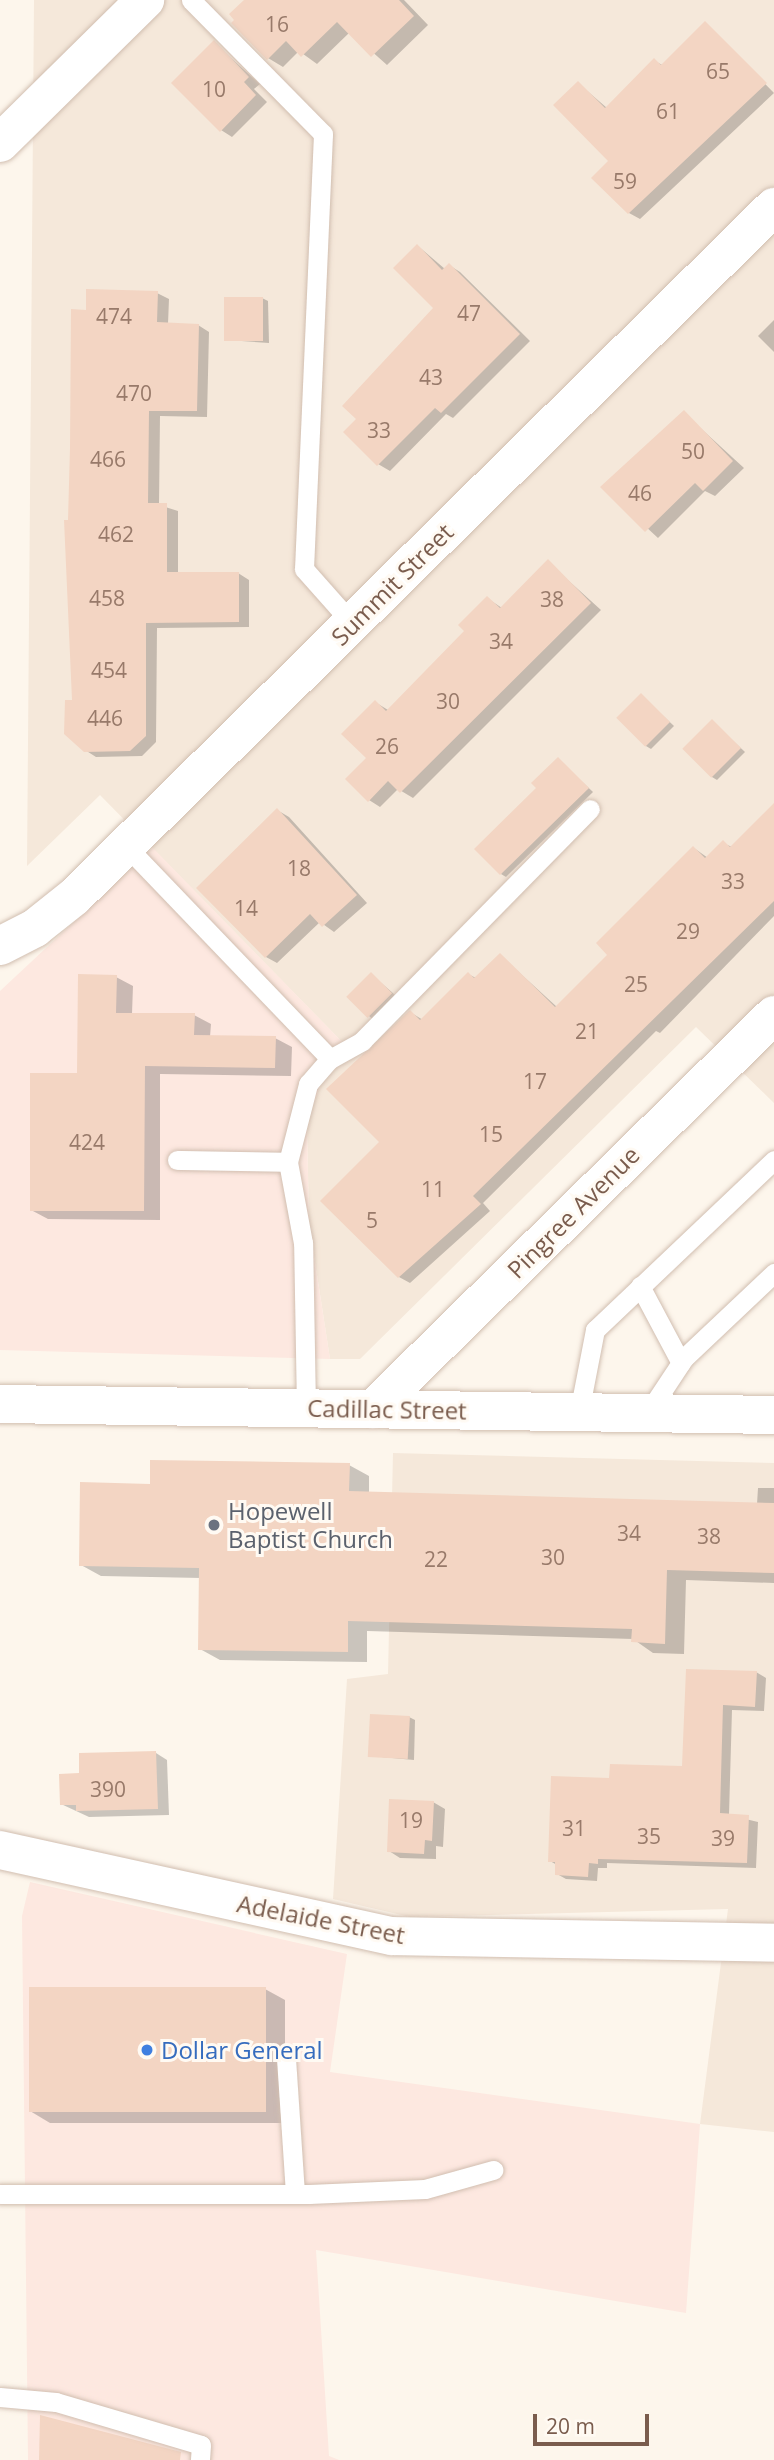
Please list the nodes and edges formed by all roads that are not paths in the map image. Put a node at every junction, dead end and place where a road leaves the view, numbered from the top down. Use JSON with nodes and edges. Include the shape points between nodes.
{"nodes":[{"id":1,"x":145,"y":0,"type":"edge"},
{"id":2,"x":191,"y":0,"type":"edge"},
{"id":3,"x":0,"y":143,"type":"edge"},
{"id":4,"x":774,"y":208,"type":"edge"},
{"id":5,"x":352,"y":624,"type":"junction"},
{"id":6,"x":590,"y":809,"type":"dead end"},
{"id":7,"x":126,"y":846,"type":"junction"},
{"id":8,"x":0,"y":946,"type":"edge"},
{"id":9,"x":774,"y":1014,"type":"edge"},
{"id":10,"x":330,"y":1059,"type":"junction"},
{"id":11,"x":177,"y":1160,"type":"dead end"},
{"id":12,"x":774,"y":1160,"type":"edge"},
{"id":13,"x":288,"y":1162,"type":"junction"},
{"id":14,"x":774,"y":1273,"type":"edge"},
{"id":15,"x":640,"y":1286,"type":"junction"},
{"id":16,"x":681,"y":1363,"type":"junction"},
{"id":17,"x":0,"y":1404,"type":"edge"},
{"id":18,"x":306,"y":1408,"type":"junction"},
{"id":19,"x":373,"y":1409,"type":"junction"},
{"id":20,"x":579,"y":1412,"type":"junction"},
{"id":21,"x":647,"y":1414,"type":"junction"},
{"id":22,"x":774,"y":1415,"type":"edge"},
{"id":23,"x":0,"y":1850,"type":"edge"},
{"id":24,"x":774,"y":1943,"type":"edge"},
{"id":25,"x":286,"y":2058,"type":"dead end"},
{"id":26,"x":493,"y":2170,"type":"dead end"},
{"id":27,"x":0,"y":2194,"type":"edge"},
{"id":28,"x":295,"y":2194,"type":"junction"},
{"id":29,"x":0,"y":2397,"type":"edge"},
{"id":30,"x":200,"y":2460,"type":"edge"}],
"edges":[{"from":1,"to":3,"type":"street"},
{"from":2,"to":5,"type":"lane","via":[[323,134],[304,569]]},
{"from":4,"to":5,"type":"street","name":"Summit Street"},
{"from":5,"to":7,"type":"street","name":"Summit Street"},
{"from":6,"to":10,"type":"lane","via":[[362,1041]]},
{"from":7,"to":8,"type":"street","name":"Summit Street","via":[[48,918]]},
{"from":7,"to":10,"type":"lane"},
{"from":9,"to":19,"type":"street","name":"Pingree Avenue"},
{"from":10,"to":13,"type":"lane","via":[[308,1084]]},
{"from":11,"to":13,"type":"lane"},
{"from":12,"to":15,"type":"lane"},
{"from":13,"to":18,"type":"lane","via":[[303,1242]]},
{"from":14,"to":16,"type":"lane"},
{"from":15,"to":16,"type":"lane"},
{"from":15,"to":20,"type":"lane","via":[[595,1330]]},
{"from":16,"to":21,"type":"lane"},
{"from":17,"to":18,"type":"street","name":"Cadillac Street"},
{"from":18,"to":19,"type":"street","name":"Cadillac Street"},
{"from":19,"to":20,"type":"street","name":"Cadillac Street"},
{"from":20,"to":21,"type":"street","name":"Cadillac Street"},
{"from":21,"to":22,"type":"street","name":"Cadillac Street"},
{"from":23,"to":24,"type":"street","name":"Adelaide Street","via":[[392,1936]]},
{"from":25,"to":28,"type":"lane"},
{"from":26,"to":28,"type":"lane","via":[[425,2189]]},
{"from":27,"to":28,"type":"lane"},
{"from":29,"to":30,"type":"lane","via":[[56,2402],[201,2445]]}]}
